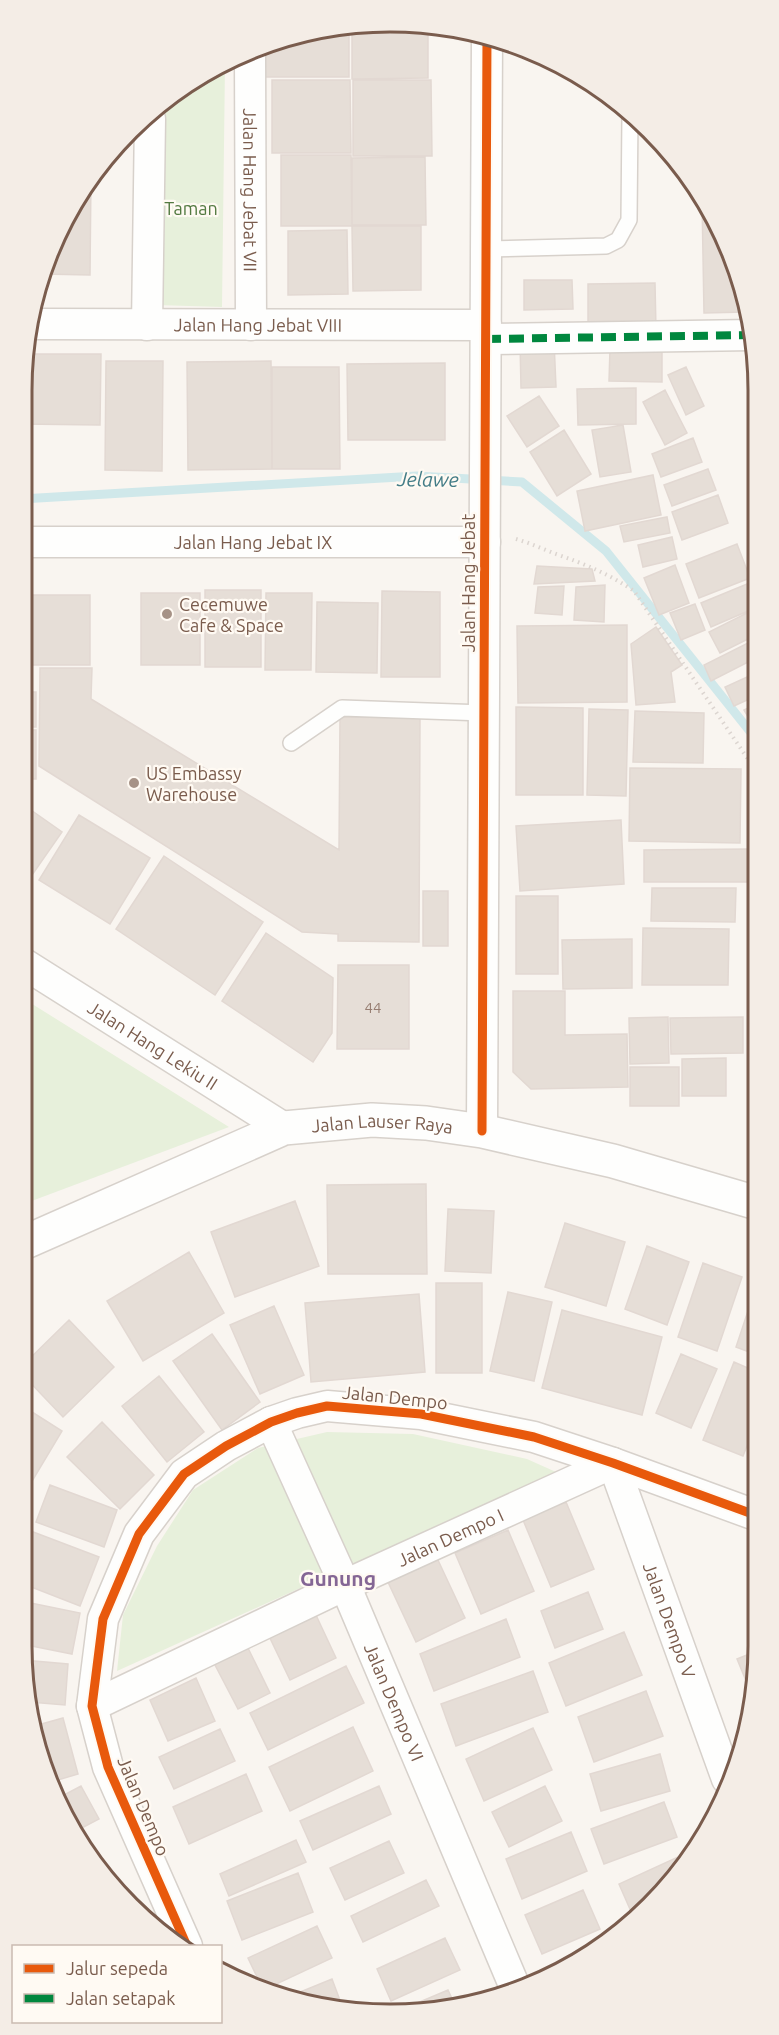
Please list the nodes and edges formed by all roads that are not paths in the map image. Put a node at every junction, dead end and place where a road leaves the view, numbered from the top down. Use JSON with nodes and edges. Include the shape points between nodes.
{"nodes":[{"id":1,"x":487,"y":45,"type":"edge"},
{"id":2,"x":250,"y":60,"type":"edge"},
{"id":3,"x":150,"y":123,"type":"edge"},
{"id":4,"x":630,"y":124,"type":"edge"},
{"id":5,"x":486,"y":249,"type":"junction"},
{"id":6,"x":37,"y":324,"type":"edge"},
{"id":7,"x":147,"y":325,"type":"junction"},
{"id":8,"x":251,"y":325,"type":"junction"},
{"id":9,"x":486,"y":332,"type":"junction"},
{"id":10,"x":743,"y":335,"type":"edge"},
{"id":11,"x":485,"y":528,"type":"junction"},
{"id":12,"x":32,"y":542,"type":"edge"},
{"id":13,"x":484,"y":712,"type":"junction"},
{"id":14,"x":291,"y":743,"type":"dead end"},
{"id":15,"x":32,"y":969,"type":"edge"},
{"id":16,"x":284,"y":1128,"type":"junction"},
{"id":17,"x":482,"y":1131,"type":"junction"},
{"id":18,"x":748,"y":1200,"type":"edge"},
{"id":19,"x":32,"y":1239,"type":"edge"},
{"id":20,"x":271,"y":1422,"type":"junction"},
{"id":21,"x":613,"y":1463,"type":"junction"},
{"id":22,"x":748,"y":1512,"type":"edge"},
{"id":23,"x":345,"y":1585,"type":"junction"},
{"id":24,"x":92,"y":1706,"type":"junction"},
{"id":25,"x":724,"y":1772,"type":"edge"},
{"id":26,"x":183,"y":1937,"type":"edge"},
{"id":27,"x":513,"y":1982,"type":"edge"}],
"edges":[{"from":1,"to":5,"type":"street","name":"Jalan Hang Jebat"},
{"from":2,"to":8,"type":"street","name":"Jalan Hang Jebat VII"},
{"from":3,"to":7,"type":"street"},
{"from":4,"to":5,"type":"lane","via":[[629,220],[618,240],[606,246]]},
{"from":5,"to":9,"type":"street","name":"Jalan Hang Jebat"},
{"from":6,"to":7,"type":"street","name":"Jalan Hang Jebat VIII"},
{"from":7,"to":8,"type":"street","name":"Jalan Hang Jebat VIII"},
{"from":8,"to":9,"type":"street","name":"Jalan Hang Jebat VIII"},
{"from":9,"to":10,"type":"street","name":"Jalan Hang Jebat VIII"},
{"from":9,"to":11,"type":"street","name":"Jalan Hang Jebat"},
{"from":11,"to":12,"type":"street","name":"Jalan Hang Jebat IX"},
{"from":11,"to":13,"type":"street","name":"Jalan Hang Jebat"},
{"from":13,"to":14,"type":"lane","via":[[342,708]]},
{"from":13,"to":17,"type":"street","name":"Jalan Hang Jebat"},
{"from":15,"to":16,"type":"street","name":"Jalan Hang Lekiu II"},
{"from":16,"to":17,"type":"street","name":"Jalan Lauser Raya","via":[[372,1120]]},
{"from":16,"to":19,"type":"street","name":"Jalan Lauser Raya"},
{"from":17,"to":18,"type":"street","name":"Jalan Lauser Raya","via":[[613,1161]]},
{"from":20,"to":21,"type":"street","name":"Jalan Dempo","via":[[327,1406],[421,1414],[534,1437]]},
{"from":20,"to":23,"type":"street","name":"Jalan Dempo VI"},
{"from":20,"to":24,"type":"street","name":"Jalan Dempo","via":[[184,1474],[139,1534],[103,1619]]},
{"from":21,"to":22,"type":"street","name":"Jalan Dempo"},
{"from":21,"to":23,"type":"street","name":"Jalan Dempo I"},
{"from":21,"to":25,"type":"street","name":"Jalan Dempo V"},
{"from":23,"to":24,"type":"street","name":"Jalan Dempo I"},
{"from":23,"to":27,"type":"street","name":"Jalan Dempo VI"},
{"from":24,"to":26,"type":"street","name":"Jalan Dempo","via":[[108,1767]]}]}
